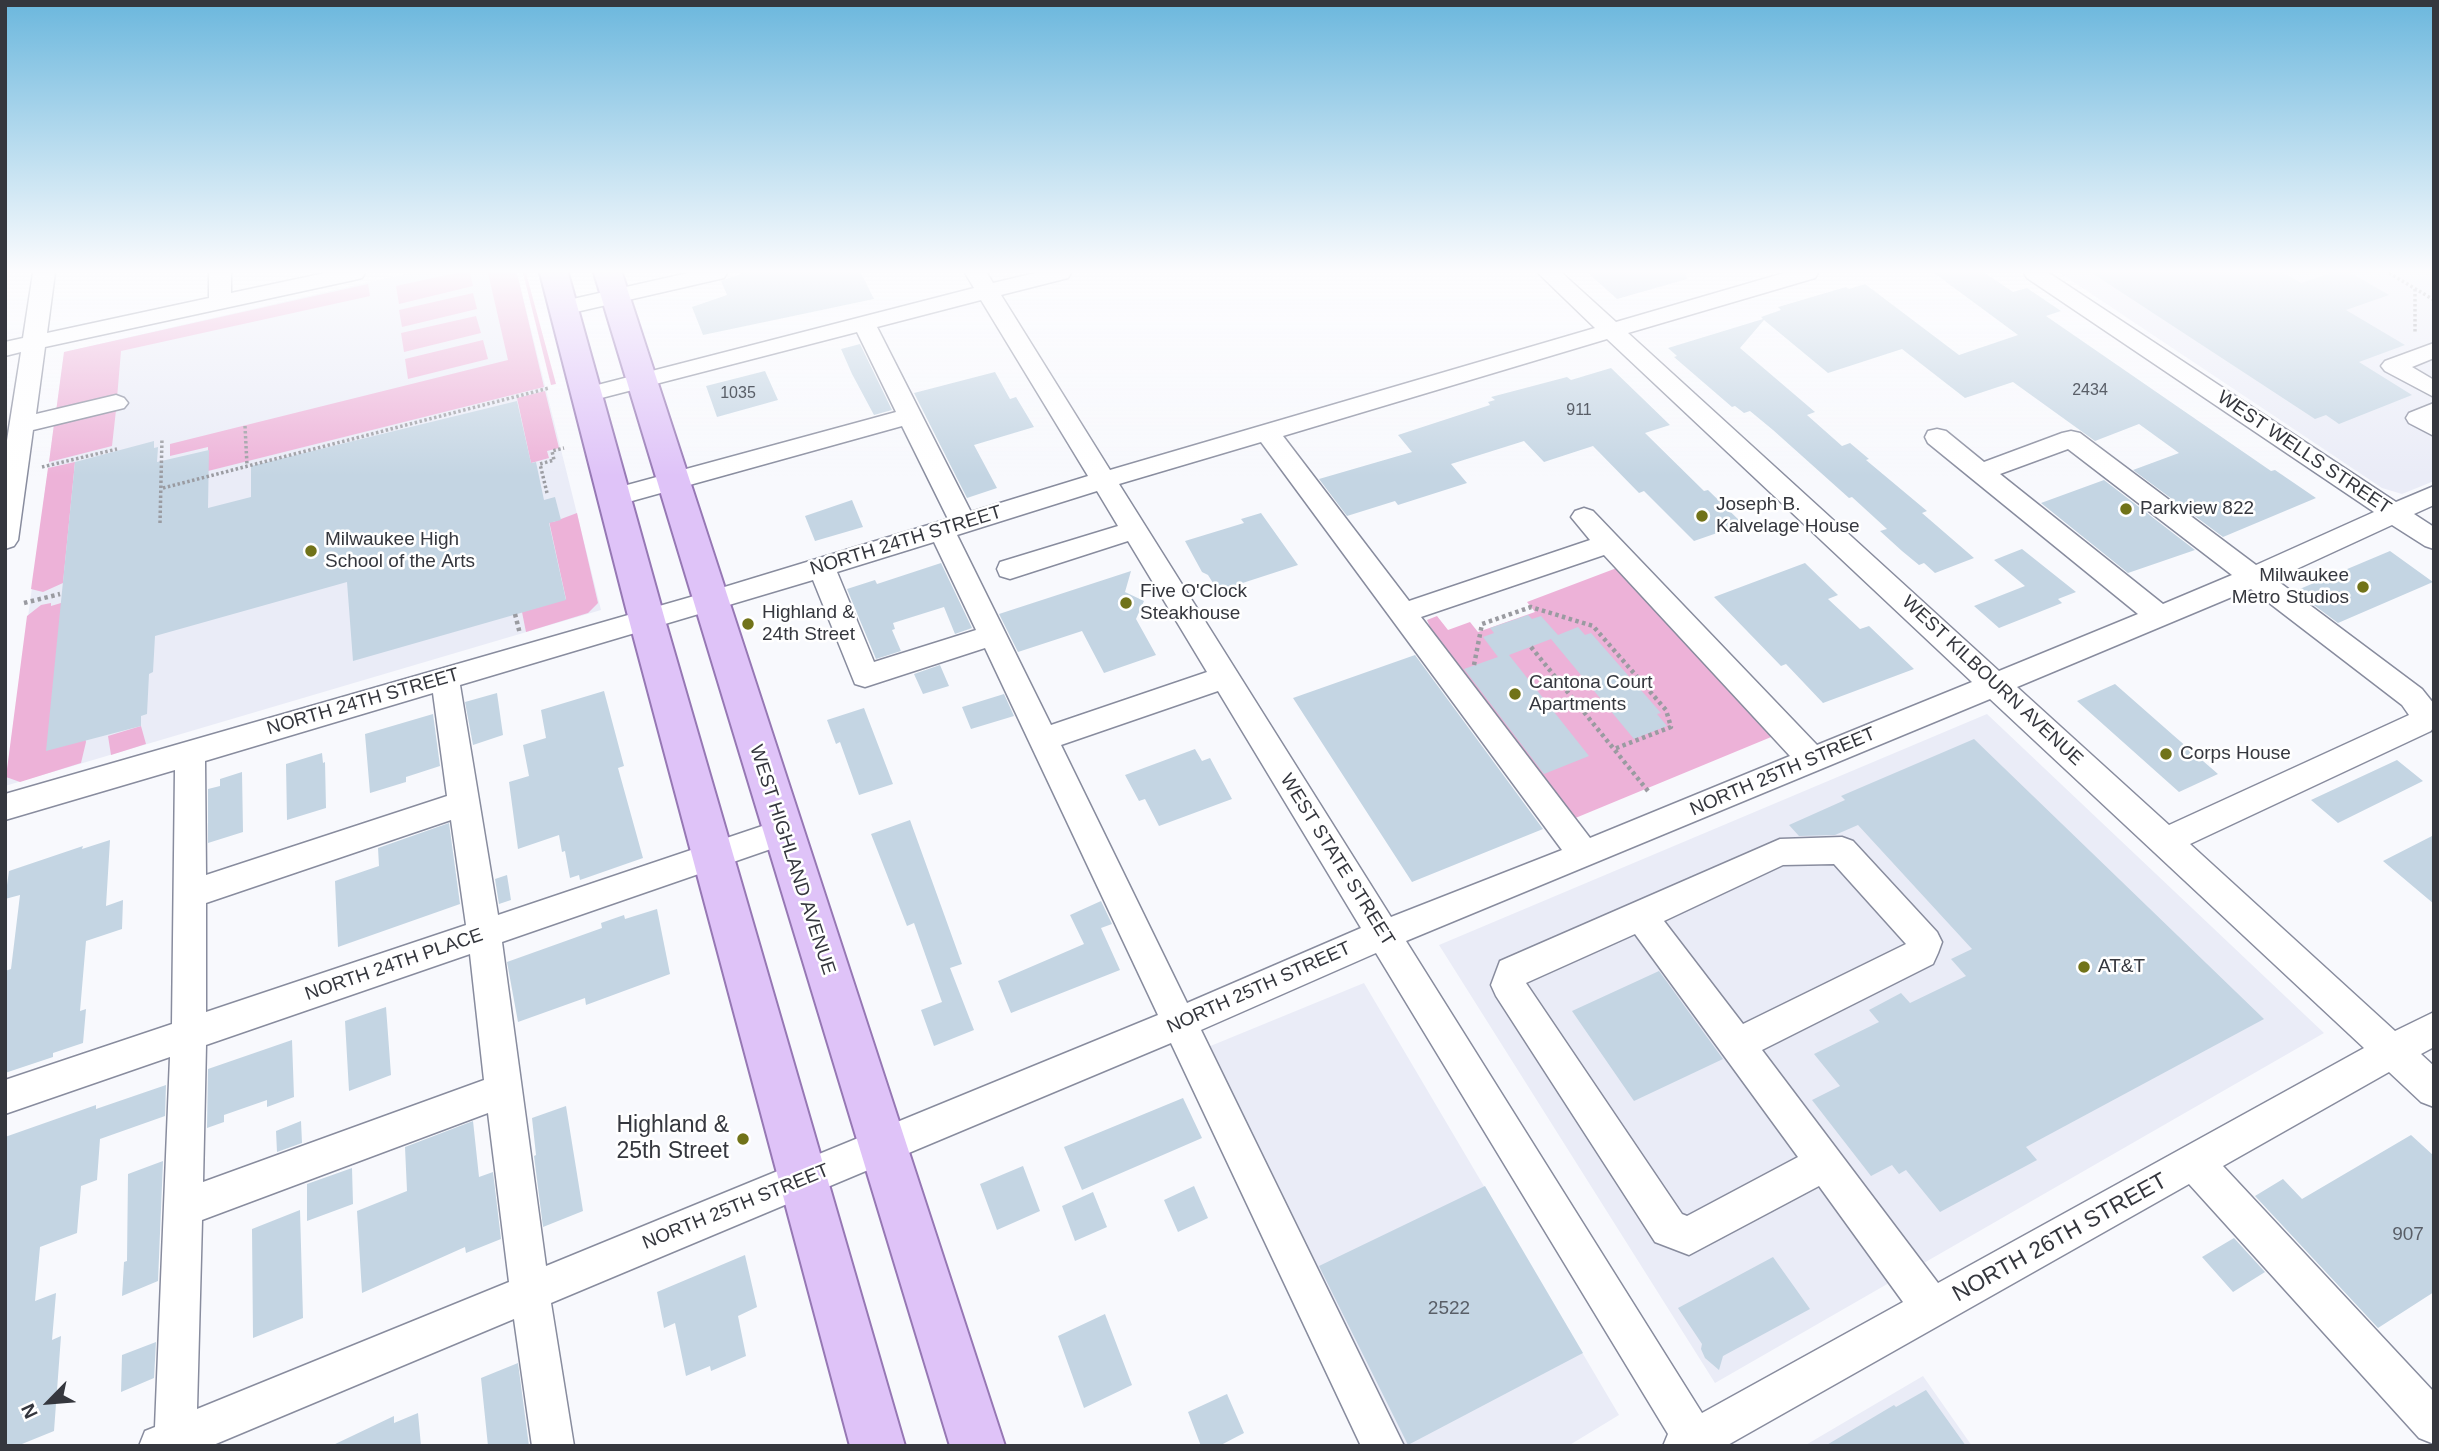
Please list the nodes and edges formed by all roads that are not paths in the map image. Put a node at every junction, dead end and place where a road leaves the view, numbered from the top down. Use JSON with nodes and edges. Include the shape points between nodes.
{"nodes":[{"id":1,"x":43,"y":341,"type":"edge"},
{"id":2,"x":563,"y":341,"type":"edge"},
{"id":3,"x":629,"y":341,"type":"edge"},
{"id":4,"x":799,"y":341,"type":"edge"},
{"id":5,"x":872,"y":341,"type":"edge"},
{"id":6,"x":1017,"y":341,"type":"edge"},
{"id":7,"x":1579,"y":341,"type":"edge"},
{"id":8,"x":1623,"y":341,"type":"edge"},
{"id":9,"x":2136,"y":341,"type":"edge"},
{"id":10,"x":33,"y":343,"type":"junction"},
{"id":11,"x":5,"y":349,"type":"edge"},
{"id":12,"x":2434,"y":350,"type":"edge"},
{"id":13,"x":642,"y":381,"type":"junction"},
{"id":14,"x":2434,"y":390,"type":"edge"},
{"id":15,"x":568,"y":392,"type":"junction"},
{"id":16,"x":116,"y":404,"type":"dead end"},
{"id":17,"x":2434,"y":411,"type":"edge"},
{"id":18,"x":910,"y":416,"type":"junction"},
{"id":19,"x":21,"y":425,"type":"junction"},
{"id":20,"x":2434,"y":428,"type":"edge"},
{"id":21,"x":1267,"y":432,"type":"junction"},
{"id":22,"x":1937,"y":436,"type":"dead end"},
{"id":23,"x":1981,"y":472,"type":"junction"},
{"id":24,"x":673,"y":480,"type":"junction"},
{"id":25,"x":1104,"y":480,"type":"junction"},
{"id":26,"x":2434,"y":495,"type":"edge"},
{"id":27,"x":614,"y":497,"type":"junction"},
{"id":28,"x":2395,"y":514,"type":"junction"},
{"id":29,"x":1584,"y":517,"type":"dead end"},
{"id":30,"x":952,"y":527,"type":"junction"},
{"id":31,"x":1134,"y":530,"type":"junction"},
{"id":32,"x":5,"y":539,"type":"edge"},
{"id":33,"x":2434,"y":540,"type":"edge"},
{"id":34,"x":1609,"y":543,"type":"junction"},
{"id":35,"x":821,"y":567,"type":"junction"},
{"id":36,"x":1010,"y":569,"type":"dead end"},
{"id":37,"x":2254,"y":577,"type":"junction"},
{"id":38,"x":712,"y":601,"type":"junction"},
{"id":39,"x":1404,"y":613,"type":"junction"},
{"id":40,"x":2160,"y":616,"type":"junction"},
{"id":41,"x":647,"y":620,"type":"junction"},
{"id":42,"x":993,"y":635,"type":"junction"},
{"id":43,"x":1223,"y":678,"type":"junction"},
{"id":44,"x":445,"y":679,"type":"junction"},
{"id":45,"x":1996,"y":683,"type":"junction"},
{"id":46,"x":1044,"y":739,"type":"junction"},
{"id":47,"x":190,"y":753,"type":"junction"},
{"id":48,"x":1812,"y":760,"type":"junction"},
{"id":49,"x":463,"y":803,"type":"junction"},
{"id":50,"x":5,"y":807,"type":"edge"},
{"id":51,"x":783,"y":832,"type":"junction"},
{"id":52,"x":2165,"y":841,"type":"junction"},
{"id":53,"x":1584,"y":855,"type":"junction"},
{"id":54,"x":712,"y":856,"type":"junction"},
{"id":55,"x":189,"y":895,"type":"junction"},
{"id":56,"x":1641,"y":916,"type":"junction"},
{"id":57,"x":484,"y":934,"type":"junction"},
{"id":58,"x":1383,"y":934,"type":"junction"},
{"id":59,"x":1181,"y":1022,"type":"junction"},
{"id":60,"x":2434,"y":1028,"type":"edge"},
{"id":61,"x":189,"y":1035,"type":"junction"},
{"id":62,"x":1737,"y":1045,"type":"junction"},
{"id":63,"x":2393,"y":1052,"type":"junction"},
{"id":64,"x":504,"y":1090,"type":"junction"},
{"id":65,"x":2434,"y":1090,"type":"edge"},
{"id":66,"x":5,"y":1097,"type":"edge"},
{"id":67,"x":884,"y":1146,"type":"junction"},
{"id":68,"x":1825,"y":1163,"type":"junction"},
{"id":69,"x":2195,"y":1163,"type":"junction"},
{"id":70,"x":803,"y":1180,"type":"junction"},
{"id":71,"x":183,"y":1208,"type":"junction"},
{"id":72,"x":530,"y":1293,"type":"junction"},
{"id":73,"x":1933,"y":1308,"type":"junction"},
{"id":74,"x":2434,"y":1423,"type":"edge"},
{"id":75,"x":170,"y":1444,"type":"edge"},
{"id":76,"x":1693,"y":1444,"type":"edge"},
{"id":77,"x":553,"y":1446,"type":"edge"},
{"id":78,"x":878,"y":1446,"type":"edge"},
{"id":79,"x":978,"y":1446,"type":"edge"},
{"id":80,"x":1383,"y":1446,"type":"edge"}],
"edges":[{"from":1,"to":10,"type":"street"},
{"from":2,"to":15,"type":"main road"},
{"from":3,"to":13,"type":"main road","name":"WEST HIGHLAND AVENUE"},
{"from":4,"to":13,"type":"street"},
{"from":5,"to":18,"type":"street"},
{"from":6,"to":25,"type":"street","name":"WEST STATE STREET"},
{"from":7,"to":21,"type":"street","name":"NORTH 24TH STREET"},
{"from":8,"to":45,"type":"street","name":"WEST KILBOURN AVENUE"},
{"from":9,"to":28,"type":"street","name":"WEST WELLS STREET"},
{"from":10,"to":11,"type":"street"},
{"from":10,"to":19,"type":"street"},
{"from":12,"to":14,"type":"street","via":[[2393,366]]},
{"from":13,"to":15,"type":"street"},
{"from":13,"to":24,"type":"main road","name":"WEST HIGHLAND AVENUE"},
{"from":15,"to":27,"type":"main road"},
{"from":16,"to":19,"type":"street"},
{"from":17,"to":20,"type":"street","via":[[2418,418]]},
{"from":18,"to":24,"type":"street"},
{"from":18,"to":30,"type":"street"},
{"from":19,"to":32,"type":"street"},
{"from":21,"to":25,"type":"street","name":"NORTH 24TH STREET"},
{"from":21,"to":39,"type":"street"},
{"from":22,"to":23,"type":"street"},
{"from":23,"to":37,"type":"street","via":[[2071,439]]},
{"from":23,"to":40,"type":"street"},
{"from":24,"to":27,"type":"street"},
{"from":24,"to":38,"type":"main road","name":"WEST HIGHLAND AVENUE"},
{"from":25,"to":30,"type":"street","name":"NORTH 24TH STREET"},
{"from":25,"to":31,"type":"street","name":"WEST STATE STREET"},
{"from":26,"to":28,"type":"street","name":"NORTH 25TH STREET"},
{"from":27,"to":41,"type":"main road"},
{"from":28,"to":33,"type":"street","name":"WEST WELLS STREET"},
{"from":28,"to":37,"type":"street","name":"NORTH 25TH STREET"},
{"from":29,"to":34,"type":"street"},
{"from":30,"to":35,"type":"street","name":"NORTH 24TH STREET"},
{"from":30,"to":42,"type":"street"},
{"from":31,"to":36,"type":"street"},
{"from":31,"to":43,"type":"street","name":"WEST STATE STREET"},
{"from":34,"to":39,"type":"street"},
{"from":34,"to":48,"type":"street"},
{"from":35,"to":38,"type":"street","name":"NORTH 24TH STREET"},
{"from":35,"to":42,"type":"street","via":[[865,676]]},
{"from":37,"to":40,"type":"street","name":"NORTH 25TH STREET"},
{"from":37,"to":52,"type":"street","via":[[2413,697],[2424,717],[2390,739]]},
{"from":38,"to":41,"type":"street","name":"NORTH 24TH STREET"},
{"from":38,"to":51,"type":"main road","name":"WEST HIGHLAND AVENUE"},
{"from":39,"to":53,"type":"street"},
{"from":40,"to":45,"type":"street","name":"NORTH 25TH STREET"},
{"from":41,"to":44,"type":"street","name":"NORTH 24TH STREET"},
{"from":41,"to":54,"type":"main road"},
{"from":42,"to":46,"type":"street"},
{"from":43,"to":46,"type":"street"},
{"from":43,"to":58,"type":"street","name":"WEST STATE STREET"},
{"from":44,"to":47,"type":"street","name":"NORTH 24TH STREET"},
{"from":44,"to":49,"type":"street"},
{"from":45,"to":48,"type":"street","name":"NORTH 25TH STREET"},
{"from":45,"to":52,"type":"street","name":"WEST KILBOURN AVENUE"},
{"from":46,"to":59,"type":"street"},
{"from":47,"to":50,"type":"street","name":"NORTH 24TH STREET"},
{"from":47,"to":55,"type":"street"},
{"from":48,"to":53,"type":"street","name":"NORTH 25TH STREET"},
{"from":49,"to":55,"type":"street"},
{"from":49,"to":57,"type":"street"},
{"from":51,"to":54,"type":"street","name":"NORTH 24TH PLACE"},
{"from":51,"to":67,"type":"main road","name":"WEST HIGHLAND AVENUE"},
{"from":52,"to":63,"type":"street","name":"WEST KILBOURN AVENUE"},
{"from":53,"to":58,"type":"street","name":"NORTH 25TH STREET"},
{"from":54,"to":57,"type":"street","name":"NORTH 24TH PLACE"},
{"from":54,"to":70,"type":"main road"},
{"from":55,"to":61,"type":"street"},
{"from":56,"to":62,"type":"street"},
{"from":56,"to":62,"type":"street","via":[[1780,852],[1842,850],[1925,942],[1921,953]]},
{"from":56,"to":68,"type":"street","via":[[1512,972],[1508,985],[1670,1228],[1689,1236]]},
{"from":57,"to":61,"type":"street","name":"NORTH 24TH PLACE"},
{"from":57,"to":64,"type":"street"},
{"from":58,"to":59,"type":"street","name":"NORTH 25TH STREET"},
{"from":58,"to":76,"type":"street","name":"WEST STATE STREET"},
{"from":59,"to":67,"type":"street","name":"NORTH 25TH STREET"},
{"from":59,"to":80,"type":"street"},
{"from":60,"to":63,"type":"street","name":"NORTH 26TH STREET"},
{"from":61,"to":66,"type":"street","name":"NORTH 24TH PLACE"},
{"from":61,"to":71,"type":"street"},
{"from":62,"to":68,"type":"street"},
{"from":63,"to":65,"type":"street","name":"WEST KILBOURN AVENUE"},
{"from":63,"to":69,"type":"street","name":"NORTH 26TH STREET"},
{"from":64,"to":71,"type":"street"},
{"from":64,"to":72,"type":"street"},
{"from":67,"to":70,"type":"street","name":"NORTH 25TH STREET"},
{"from":67,"to":79,"type":"main road","name":"WEST HIGHLAND AVENUE"},
{"from":68,"to":73,"type":"street"},
{"from":69,"to":73,"type":"street","name":"NORTH 26TH STREET"},
{"from":69,"to":74,"type":"street"},
{"from":70,"to":72,"type":"street","name":"NORTH 25TH STREET"},
{"from":70,"to":78,"type":"main road"},
{"from":71,"to":75,"type":"street"},
{"from":72,"to":75,"type":"street","name":"NORTH 25TH STREET"},
{"from":72,"to":77,"type":"street"},
{"from":73,"to":76,"type":"street","name":"NORTH 26TH STREET"}]}
